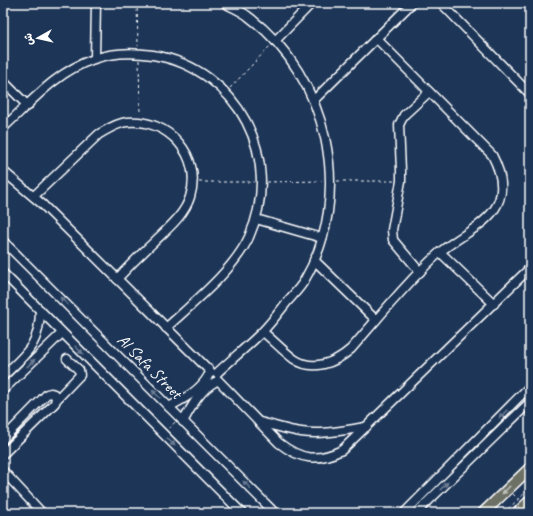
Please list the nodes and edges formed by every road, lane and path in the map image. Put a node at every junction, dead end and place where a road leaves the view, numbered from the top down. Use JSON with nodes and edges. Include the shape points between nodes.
{"nodes":[{"id":1,"x":96,"y":3,"type":"edge"},
{"id":2,"x":137,"y":3,"type":"edge"},
{"id":3,"x":226,"y":3,"type":"edge"},
{"id":4,"x":312,"y":3,"type":"edge"},
{"id":5,"x":412,"y":3,"type":"edge"},
{"id":6,"x":442,"y":3,"type":"edge"},
{"id":7,"x":376,"y":38,"type":"junction"},
{"id":8,"x":275,"y":41,"type":"junction"},
{"id":9,"x":138,"y":53,"type":"junction"},
{"id":10,"x":95,"y":58,"type":"junction"},
{"id":11,"x":3,"y":81,"type":"edge"},
{"id":12,"x":226,"y":92,"type":"junction"},
{"id":13,"x":429,"y":92,"type":"junction"},
{"id":14,"x":530,"y":94,"type":"edge"},
{"id":15,"x":314,"y":100,"type":"junction"},
{"id":16,"x":28,"y":106,"type":"junction"},
{"id":17,"x":140,"y":122,"type":"junction"},
{"id":18,"x":3,"y":128,"type":"edge"},
{"id":19,"x":3,"y":171,"type":"edge"},
{"id":20,"x":330,"y":181,"type":"junction"},
{"id":21,"x":401,"y":181,"type":"junction"},
{"id":22,"x":193,"y":182,"type":"junction"},
{"id":23,"x":262,"y":182,"type":"junction"},
{"id":24,"x":34,"y":196,"type":"junction"},
{"id":25,"x":256,"y":219,"type":"junction"},
{"id":26,"x":322,"y":238,"type":"junction"},
{"id":27,"x":3,"y":241,"type":"edge"},
{"id":28,"x":440,"y":252,"type":"junction"},
{"id":29,"x":314,"y":260,"type":"junction"},
{"id":30,"x":530,"y":268,"type":"edge"},
{"id":31,"x":420,"y":272,"type":"junction"},
{"id":32,"x":3,"y":273,"type":"edge"},
{"id":33,"x":117,"y":279,"type":"junction"},
{"id":34,"x":494,"y":304,"type":"junction"},
{"id":35,"x":40,"y":310,"type":"junction"},
{"id":36,"x":376,"y":320,"type":"junction"},
{"id":37,"x":166,"y":328,"type":"junction"},
{"id":38,"x":263,"y":332,"type":"junction"},
{"id":39,"x":62,"y":333,"type":"junction"},
{"id":40,"x":67,"y":359,"type":"dead end"},
{"id":41,"x":3,"y":376,"type":"edge"},
{"id":42,"x":214,"y":377,"type":"junction"},
{"id":43,"x":530,"y":386,"type":"edge"},
{"id":44,"x":3,"y":390,"type":"edge"},
{"id":45,"x":56,"y":400,"type":"junction"},
{"id":46,"x":530,"y":402,"type":"edge"},
{"id":47,"x":169,"y":407,"type":"junction"},
{"id":48,"x":181,"y":420,"type":"junction"},
{"id":49,"x":258,"y":421,"type":"junction"},
{"id":50,"x":366,"y":427,"type":"junction"},
{"id":51,"x":164,"y":434,"type":"junction"},
{"id":52,"x":3,"y":439,"type":"edge"},
{"id":53,"x":3,"y":454,"type":"edge"},
{"id":54,"x":530,"y":468,"type":"edge"},
{"id":55,"x":3,"y":471,"type":"edge"},
{"id":56,"x":3,"y":477,"type":"edge"},
{"id":57,"x":530,"y":488,"type":"edge"},
{"id":58,"x":512,"y":494,"type":"dead end"},
{"id":59,"x":518,"y":500,"type":"junction"},
{"id":60,"x":530,"y":502,"type":"edge"},
{"id":61,"x":39,"y":512,"type":"edge"},
{"id":62,"x":242,"y":513,"type":"edge"},
{"id":63,"x":275,"y":513,"type":"edge"},
{"id":64,"x":404,"y":513,"type":"edge"},
{"id":65,"x":416,"y":513,"type":"edge"},
{"id":66,"x":483,"y":513,"type":"edge"},
{"id":67,"x":504,"y":513,"type":"edge"},
{"id":68,"x":517,"y":513,"type":"edge"}],
"edges":[{"from":1,"to":10,"type":"street"},
{"from":2,"to":9,"type":"path"},
{"from":3,"to":8,"type":"street","via":[[249,17]]},
{"from":4,"to":8,"type":"street"},
{"from":5,"to":7,"type":"street"},
{"from":6,"to":14,"type":"street"},
{"from":7,"to":13,"type":"street"},
{"from":7,"to":15,"type":"street"},
{"from":8,"to":12,"type":"path"},
{"from":8,"to":15,"type":"street","via":[[298,69]]},
{"from":9,"to":10,"type":"street","via":[[120,53]]},
{"from":9,"to":12,"type":"street","via":[[170,58],[193,68]]},
{"from":9,"to":17,"type":"path"},
{"from":10,"to":16,"type":"street","via":[[60,76]]},
{"from":11,"to":16,"type":"street"},
{"from":12,"to":23,"type":"street","via":[[238,107],[256,143]]},
{"from":13,"to":21,"type":"street","via":[[400,119]]},
{"from":13,"to":28,"type":"street","via":[[492,155],[499,168],[502,182],[495,210],[483,222]]},
{"from":15,"to":20,"type":"street","via":[[329,154]]},
{"from":16,"to":18,"type":"street"},
{"from":17,"to":22,"type":"street","via":[[155,125],[179,141],[187,154]]},
{"from":17,"to":24,"type":"street","via":[[112,126],[99,134]]},
{"from":19,"to":24,"type":"street"},
{"from":20,"to":21,"type":"path"},
{"from":20,"to":23,"type":"path"},
{"from":20,"to":26,"type":"street","via":[[328,210]]},
{"from":21,"to":31,"type":"street","via":[[392,235],[396,244]]},
{"from":22,"to":23,"type":"path"},
{"from":22,"to":33,"type":"street","via":[[184,210]]},
{"from":23,"to":25,"type":"street"},
{"from":24,"to":33,"type":"street"},
{"from":25,"to":26,"type":"street"},
{"from":25,"to":37,"type":"street","via":[[246,244],[226,272]]},
{"from":26,"to":29,"type":"street"},
{"from":47,"to":27,"type":"street","name":"Al Safa Street","one_way":true},
{"from":28,"to":31,"type":"street"},
{"from":28,"to":34,"type":"street"},
{"from":29,"to":36,"type":"street"},
{"from":29,"to":38,"type":"street","via":[[304,281]]},
{"from":30,"to":34,"type":"street"},
{"from":31,"to":36,"type":"street"},
{"from":32,"to":35,"type":"street"},
{"from":33,"to":37,"type":"street"},
{"from":34,"to":50,"type":"street"},
{"from":35,"to":39,"type":"street"},
{"from":35,"to":41,"type":"street","via":[[38,331],[30,349]]},
{"from":36,"to":38,"type":"street","via":[[342,357],[318,365],[294,359]]},
{"from":37,"to":42,"type":"street"},
{"from":38,"to":42,"type":"street"},
{"from":44,"to":39,"type":"street","one_way":true},
{"from":39,"to":51,"type":"street","one_way":true},
{"from":40,"to":45,"type":"street","via":[[79,370],[80,375]]},
{"from":42,"to":47,"type":"street","via":[[188,397]]},
{"from":42,"to":48,"type":"street"},
{"from":42,"to":49,"type":"street"},
{"from":43,"to":64,"type":"street","one_way":true},
{"from":45,"to":52,"type":"street","via":[[54,394],[47,394]]},
{"from":45,"to":53,"type":"street"},
{"from":65,"to":46,"type":"street","one_way":true},
{"from":47,"to":48,"type":"street","name":"Al Safa Street"},
{"from":48,"to":51,"type":"path"},
{"from":63,"to":48,"type":"street","name":"Al Safa Street","one_way":true},
{"from":49,"to":50,"type":"street","via":[[312,433]]},
{"from":49,"to":50,"type":"street","via":[[290,452],[316,458],[330,456],[342,450]]},
{"from":51,"to":62,"type":"street","one_way":true},
{"from":54,"to":66,"type":"main road","one_way":true},
{"from":55,"to":61,"type":"street"},
{"from":56,"to":61,"type":"street"},
{"from":57,"to":59,"type":"path"},
{"from":58,"to":59,"type":"path"},
{"from":59,"to":67,"type":"path"},
{"from":60,"to":68,"type":"main road"}]}
